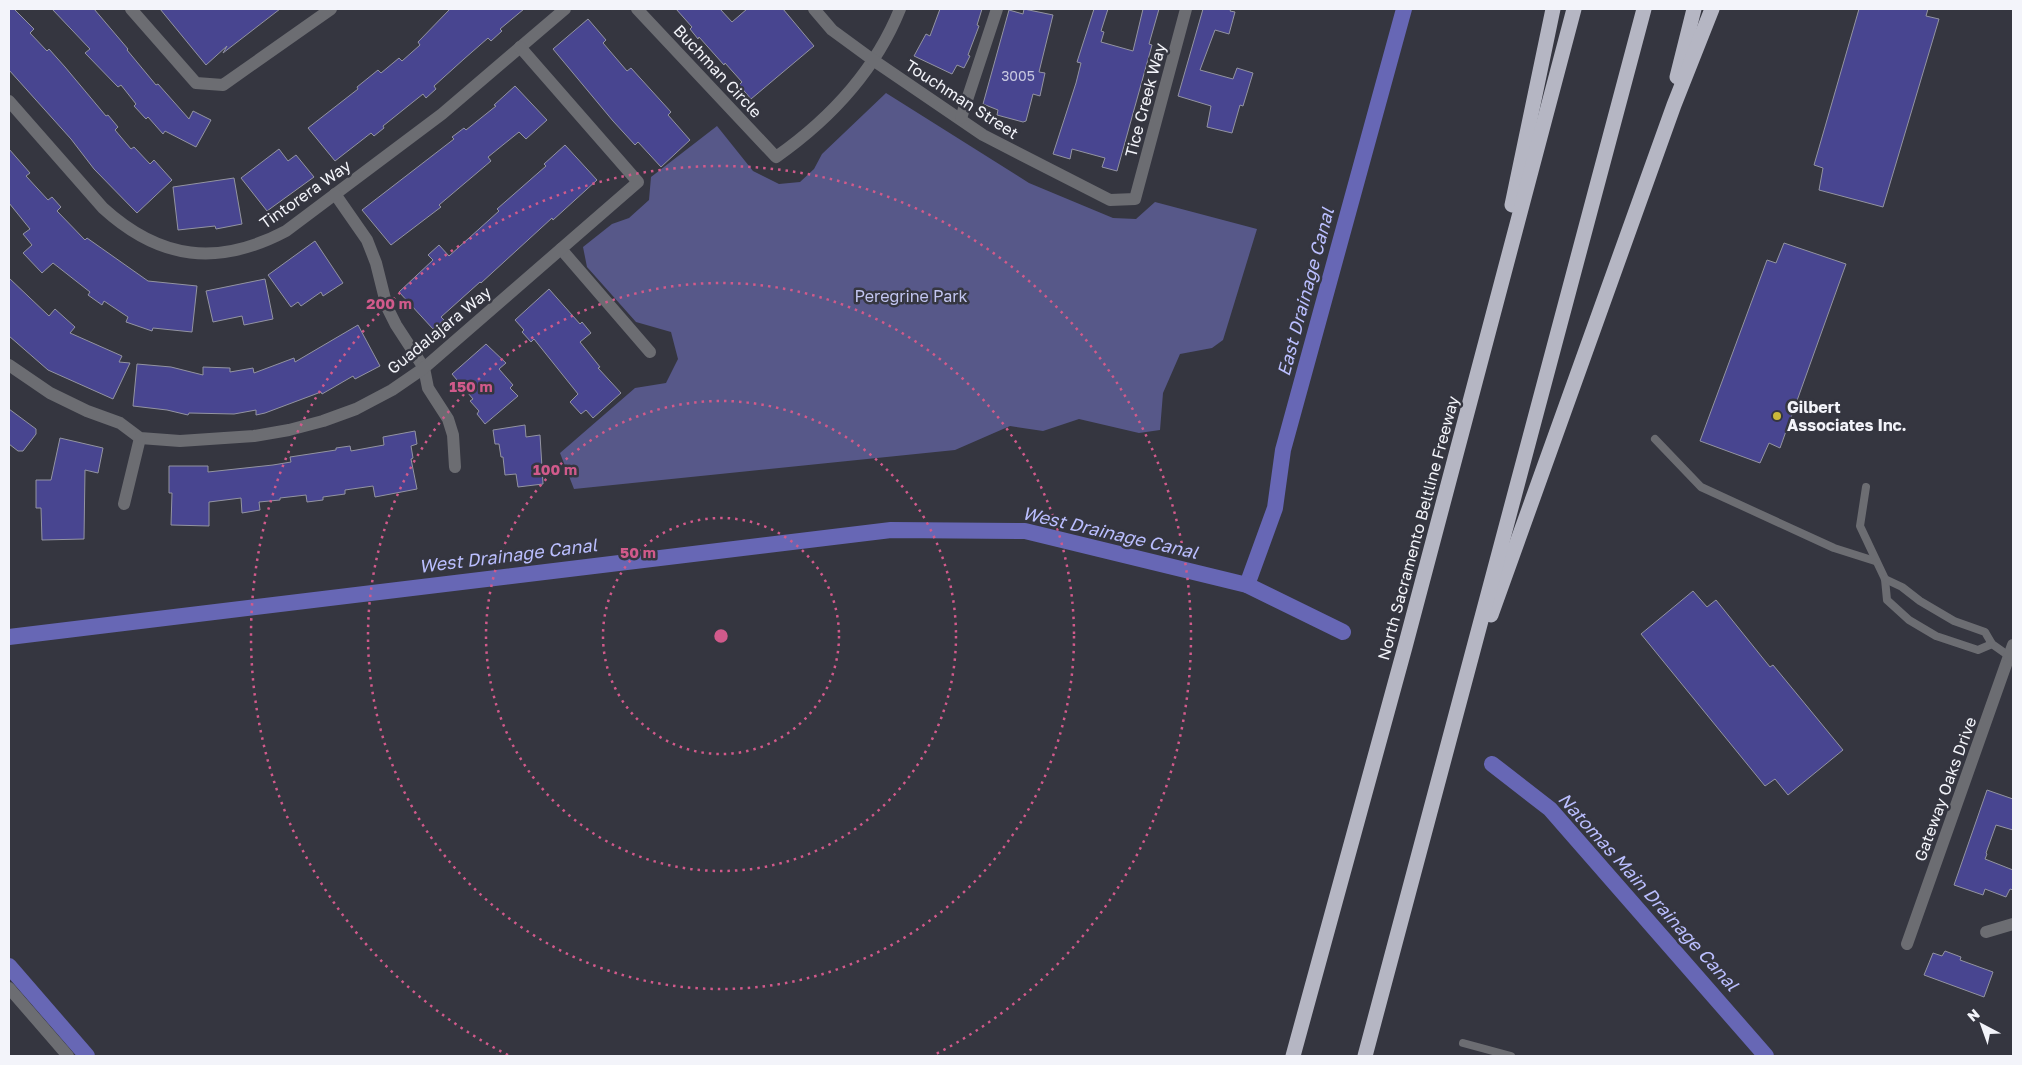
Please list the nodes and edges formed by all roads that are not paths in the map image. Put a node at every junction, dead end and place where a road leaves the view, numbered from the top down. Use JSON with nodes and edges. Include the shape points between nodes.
{"nodes":[{"id":1,"x":131,"y":9,"type":"edge"},
{"id":2,"x":331,"y":9,"type":"edge"},
{"id":3,"x":565,"y":9,"type":"edge"},
{"id":4,"x":636,"y":9,"type":"edge"},
{"id":5,"x":814,"y":9,"type":"edge"},
{"id":6,"x":900,"y":9,"type":"edge"},
{"id":7,"x":997,"y":9,"type":"edge"},
{"id":8,"x":1186,"y":9,"type":"edge"},
{"id":9,"x":1553,"y":9,"type":"edge"},
{"id":10,"x":1574,"y":9,"type":"edge"},
{"id":11,"x":1644,"y":9,"type":"edge"},
{"id":12,"x":1694,"y":9,"type":"edge"},
{"id":13,"x":1712,"y":9,"type":"edge"},
{"id":14,"x":520,"y":47,"type":"junction"},
{"id":15,"x":873,"y":60,"type":"junction"},
{"id":16,"x":9,"y":101,"type":"edge"},
{"id":17,"x":961,"y":118,"type":"junction"},
{"id":18,"x":1658,"y":152,"type":"junction"},
{"id":19,"x":335,"y":194,"type":"junction"},
{"id":20,"x":1135,"y":199,"type":"joint"},
{"id":21,"x":561,"y":249,"type":"junction"},
{"id":22,"x":650,"y":352,"type":"dead end"},
{"id":23,"x":9,"y":365,"type":"edge"},
{"id":24,"x":424,"y":368,"type":"junction"},
{"id":25,"x":1475,"y":380,"type":"junction"},
{"id":26,"x":140,"y":438,"type":"junction"},
{"id":27,"x":1655,"y":439,"type":"dead end"},
{"id":28,"x":455,"y":467,"type":"dead end"},
{"id":29,"x":1866,"y":487,"type":"dead end"},
{"id":30,"x":124,"y":504,"type":"dead end"},
{"id":31,"x":1875,"y":560,"type":"junction"},
{"id":32,"x":1886,"y":579,"type":"junction"},
{"id":33,"x":1992,"y":644,"type":"junction"},
{"id":34,"x":2012,"y":652,"type":"edge"},
{"id":35,"x":1456,"y":713,"type":"junction"},
{"id":36,"x":2013,"y":924,"type":"edge"},
{"id":37,"x":1986,"y":932,"type":"dead end"},
{"id":38,"x":1907,"y":944,"type":"dead end"},
{"id":39,"x":9,"y":988,"type":"edge"},
{"id":40,"x":1463,"y":1043,"type":"dead end"},
{"id":41,"x":68,"y":1056,"type":"edge"},
{"id":42,"x":1293,"y":1056,"type":"edge"},
{"id":43,"x":1365,"y":1056,"type":"edge"},
{"id":44,"x":1511,"y":1056,"type":"edge"}],
"edges":[{"from":1,"to":2,"type":"street","via":[[196,83],[224,85]]},
{"from":3,"to":14,"type":"street","name":"Tintorera Way"},
{"from":4,"to":15,"type":"street","name":"Buchman Circle","via":[[776,156],[803,138],[828,115],[851,91]]},
{"from":5,"to":15,"type":"street","name":"Touchman Street","via":[[832,30]]},
{"from":6,"to":15,"type":"street"},
{"from":7,"to":17,"type":"street"},
{"from":8,"to":20,"type":"street","name":"Tice Creek Way"},
{"from":9,"to":25,"type":"highway"},
{"from":10,"to":25,"type":"highway","name":"North Sacramento Beltline Freeway"},
{"from":11,"to":35,"type":"highway"},
{"from":12,"to":18,"type":"highway"},
{"from":13,"to":18,"type":"highway"},
{"from":14,"to":19,"type":"street","name":"Tintorera Way","via":[[442,114]]},
{"from":14,"to":21,"type":"street","name":"Guadalajara Way","via":[[638,182]]},
{"from":15,"to":17,"type":"street","name":"Touchman Street"},
{"from":16,"to":19,"type":"street","name":"Tintorera Way","via":[[110,215],[138,236],[176,250],[220,253],[264,242]]},
{"from":17,"to":20,"type":"street","name":"Touchman Street","via":[[983,135],[1110,200]]},
{"from":18,"to":35,"type":"highway"},
{"from":19,"to":24,"type":"street","via":[[367,240],[393,319]]},
{"from":21,"to":22,"type":"street"},
{"from":21,"to":24,"type":"street","name":"Guadalajara Way"},
{"from":23,"to":26,"type":"street","via":[[50,393],[120,423]]},
{"from":24,"to":26,"type":"street","name":"Guadalajara Way","via":[[392,390],[356,408],[289,430],[180,441]]},
{"from":24,"to":28,"type":"street","via":[[428,388],[441,405],[453,435]]},
{"from":25,"to":42,"type":"highway","name":"North Sacramento Beltline Freeway"},
{"from":26,"to":30,"type":"street"},
{"from":27,"to":31,"type":"lane","via":[[1701,487],[1834,548]]},
{"from":29,"to":31,"type":"lane","via":[[1860,526]]},
{"from":31,"to":32,"type":"lane"},
{"from":32,"to":33,"type":"lane","via":[[1954,621],[1985,632]]},
{"from":32,"to":33,"type":"lane","via":[[1888,600],[1908,620],[1936,636],[1978,650]]},
{"from":33,"to":34,"type":"lane"},
{"from":34,"to":38,"type":"street","name":"Gateway Oaks Drive"},
{"from":35,"to":43,"type":"highway"},
{"from":36,"to":37,"type":"street"},
{"from":39,"to":41,"type":"street"},
{"from":40,"to":44,"type":"lane"}]}
